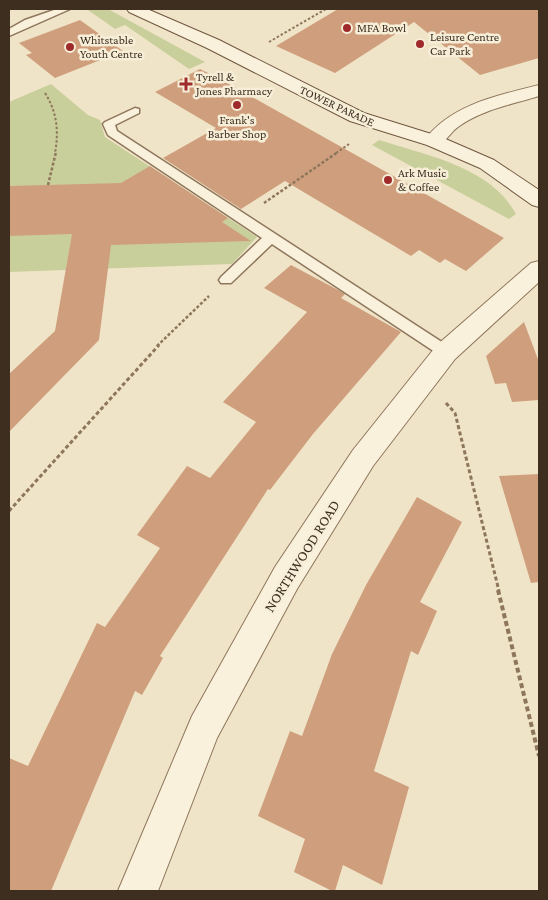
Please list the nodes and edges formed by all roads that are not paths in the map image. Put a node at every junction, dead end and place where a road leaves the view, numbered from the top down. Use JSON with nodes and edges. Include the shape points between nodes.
{"nodes":[{"id":1,"x":65,"y":9,"type":"edge"},
{"id":2,"x":135,"y":9,"type":"edge"},
{"id":3,"x":9,"y":33,"type":"edge"},
{"id":4,"x":539,"y":90,"type":"edge"},
{"id":5,"x":134,"y":111,"type":"dead end"},
{"id":6,"x":434,"y":141,"type":"junction"},
{"id":7,"x":539,"y":200,"type":"edge"},
{"id":8,"x":270,"y":237,"type":"junction"},
{"id":9,"x":539,"y":269,"type":"edge"},
{"id":10,"x":226,"y":280,"type":"road end"},
{"id":11,"x":446,"y":352,"type":"junction"},
{"id":12,"x":138,"y":891,"type":"edge"}],
"edges":[{"from":1,"to":3,"type":"lane","via":[[28,22]]},
{"from":2,"to":6,"type":"street","name":"TOWER PARADE","via":[[358,117]]},
{"from":4,"to":6,"type":"street","via":[[472,111],[451,123]]},
{"from":5,"to":8,"type":"lane","via":[[110,124],[112,133]]},
{"from":6,"to":7,"type":"street","name":"TOWER PARADE","via":[[487,164]]},
{"from":8,"to":10,"type":"lane"},
{"from":8,"to":11,"type":"lane"},
{"from":9,"to":11,"type":"street","name":"NORTHWOOD ROAD"},
{"from":11,"to":12,"type":"street","name":"NORTHWOOD ROAD","via":[[364,458],[282,586],[204,728]]}]}
